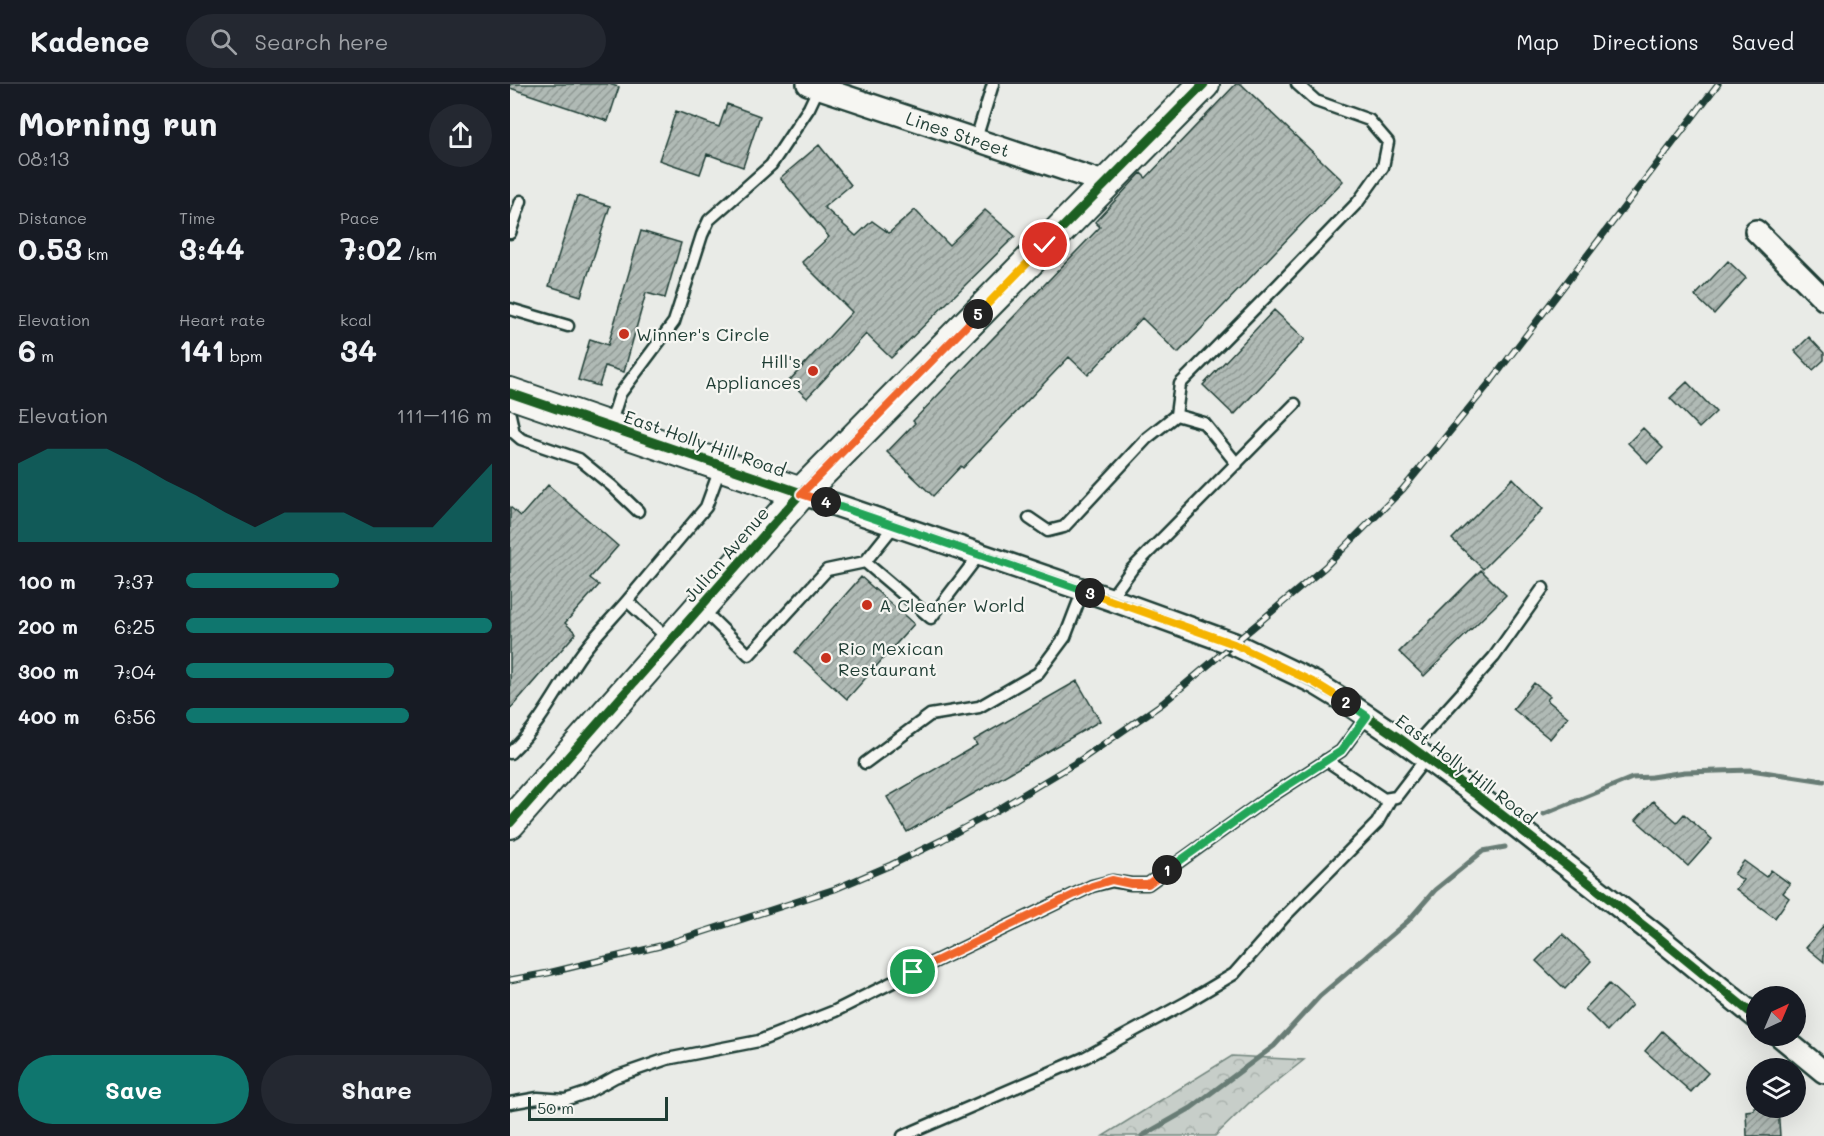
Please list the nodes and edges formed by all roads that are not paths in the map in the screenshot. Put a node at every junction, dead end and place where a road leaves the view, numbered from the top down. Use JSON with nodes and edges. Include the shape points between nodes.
{"nodes":[{"id":1,"x":993,"y":84,"type":"edge"},
{"id":2,"x":1203,"y":84,"type":"edge"},
{"id":3,"x":1297,"y":84,"type":"edge"},
{"id":4,"x":813,"y":86,"type":"edge"},
{"id":5,"x":848,"y":89,"type":"edge"},
{"id":6,"x":976,"y":139,"type":"junction"},
{"id":7,"x":1106,"y":183,"type":"junction"},
{"id":8,"x":521,"y":201,"type":"dead end"},
{"id":9,"x":1756,"y":231,"type":"dead end"},
{"id":10,"x":510,"y":233,"type":"edge"},
{"id":11,"x":1824,"y":299,"type":"edge"},
{"id":12,"x":510,"y":309,"type":"edge"},
{"id":13,"x":568,"y":326,"type":"dead end"},
{"id":14,"x":511,"y":403,"type":"edge"},
{"id":15,"x":1295,"y":405,"type":"dead end"},
{"id":16,"x":1176,"y":415,"type":"junction"},
{"id":17,"x":609,"y":427,"type":"junction"},
{"id":18,"x":1237,"y":464,"type":"junction"},
{"id":19,"x":721,"y":466,"type":"junction"},
{"id":20,"x":801,"y":494,"type":"junction"},
{"id":21,"x":638,"y":511,"type":"dead end"},
{"id":22,"x":1029,"y":518,"type":"dead end"},
{"id":23,"x":894,"y":526,"type":"junction"},
{"id":24,"x":979,"y":555,"type":"junction"},
{"id":25,"x":866,"y":562,"type":"junction"},
{"id":26,"x":1543,"y":588,"type":"dead end"},
{"id":27,"x":1083,"y":590,"type":"junction"},
{"id":28,"x":1110,"y":599,"type":"junction"},
{"id":29,"x":627,"y":601,"type":"junction"},
{"id":30,"x":701,"y":608,"type":"junction"},
{"id":31,"x":671,"y":641,"type":"junction"},
{"id":32,"x":1367,"y":716,"type":"junction"},
{"id":33,"x":510,"y":753,"type":"edge"},
{"id":34,"x":1419,"y":753,"type":"junction"},
{"id":35,"x":1326,"y":760,"type":"junction"},
{"id":36,"x":865,"y":763,"type":"dead end"},
{"id":37,"x":1391,"y":798,"type":"junction"},
{"id":38,"x":510,"y":823,"type":"edge"},
{"id":39,"x":1746,"y":1009,"type":"edge"},
{"id":40,"x":1792,"y":1046,"type":"edge"},
{"id":41,"x":1824,"y":1072,"type":"edge"},
{"id":42,"x":510,"y":1102,"type":"edge"},
{"id":43,"x":903,"y":1136,"type":"edge"}],
"edges":[{"from":1,"to":6,"type":"lane"},
{"from":2,"to":7,"type":"street","name":"Julian Avenue"},
{"from":3,"to":16,"type":"lane","via":[[1316,100],[1369,120],[1388,142],[1383,167],[1358,202],[1180,384]]},
{"from":4,"to":5,"type":"street","name":"Lines Street"},
{"from":4,"to":17,"type":"lane","via":[[809,108],[771,165],[709,220],[674,322],[620,394]]},
{"from":5,"to":6,"type":"street","name":"Lines Street"},
{"from":6,"to":7,"type":"street","name":"Lines Street"},
{"from":7,"to":20,"type":"street","name":"Julian Avenue"},
{"from":8,"to":10,"type":"lane"},
{"from":9,"to":11,"type":"street"},
{"from":12,"to":13,"type":"lane"},
{"from":14,"to":17,"type":"street","name":"East Holly Hill Road"},
{"from":14,"to":21,"type":"lane","via":[[514,433],[579,459]]},
{"from":15,"to":18,"type":"lane"},
{"from":16,"to":18,"type":"lane","via":[[1204,423]]},
{"from":16,"to":22,"type":"lane","via":[[1147,438],[1064,527],[1048,531]]},
{"from":17,"to":19,"type":"street","name":"East Holly Hill Road"},
{"from":18,"to":28,"type":"lane","via":[[1132,569]]},
{"from":19,"to":20,"type":"street","name":"East Holly Hill Road"},
{"from":19,"to":29,"type":"lane","via":[[706,507]]},
{"from":20,"to":23,"type":"street","name":"East Holly Hill Road"},
{"from":20,"to":30,"type":"street","name":"Julian Avenue"},
{"from":23,"to":24,"type":"street","name":"East Holly Hill Road"},
{"from":23,"to":25,"type":"lane"},
{"from":24,"to":25,"type":"lane","via":[[931,618]]},
{"from":24,"to":27,"type":"street","name":"East Holly Hill Road"},
{"from":25,"to":30,"type":"lane","via":[[827,570],[749,655]]},
{"from":26,"to":34,"type":"lane"},
{"from":27,"to":28,"type":"street","name":"East Holly Hill Road"},
{"from":27,"to":36,"type":"lane","via":[[1065,637],[1038,673],[979,706],[930,715]]},
{"from":28,"to":32,"type":"street","name":"East Holly Hill Road","via":[[1234,644],[1315,683]]},
{"from":29,"to":31,"type":"lane"},
{"from":29,"to":33,"type":"lane","via":[[577,660],[553,702]]},
{"from":30,"to":31,"type":"street","name":"Julian Avenue"},
{"from":31,"to":38,"type":"street","name":"Julian Avenue"},
{"from":32,"to":34,"type":"street","name":"East Holly Hill Road"},
{"from":32,"to":35,"type":"lane","via":[[1341,751]]},
{"from":34,"to":37,"type":"lane","via":[[1396,797]]},
{"from":34,"to":39,"type":"street","name":"East Holly Hill Road"},
{"from":35,"to":37,"type":"lane","via":[[1384,799]]},
{"from":35,"to":42,"type":"lane","via":[[1148,884],[1112,880],[1092,886],[835,1011],[759,1041],[667,1059],[565,1100]]},
{"from":37,"to":43,"type":"lane","via":[[1377,823],[1234,974],[1084,1058]]},
{"from":40,"to":41,"type":"street"}]}
